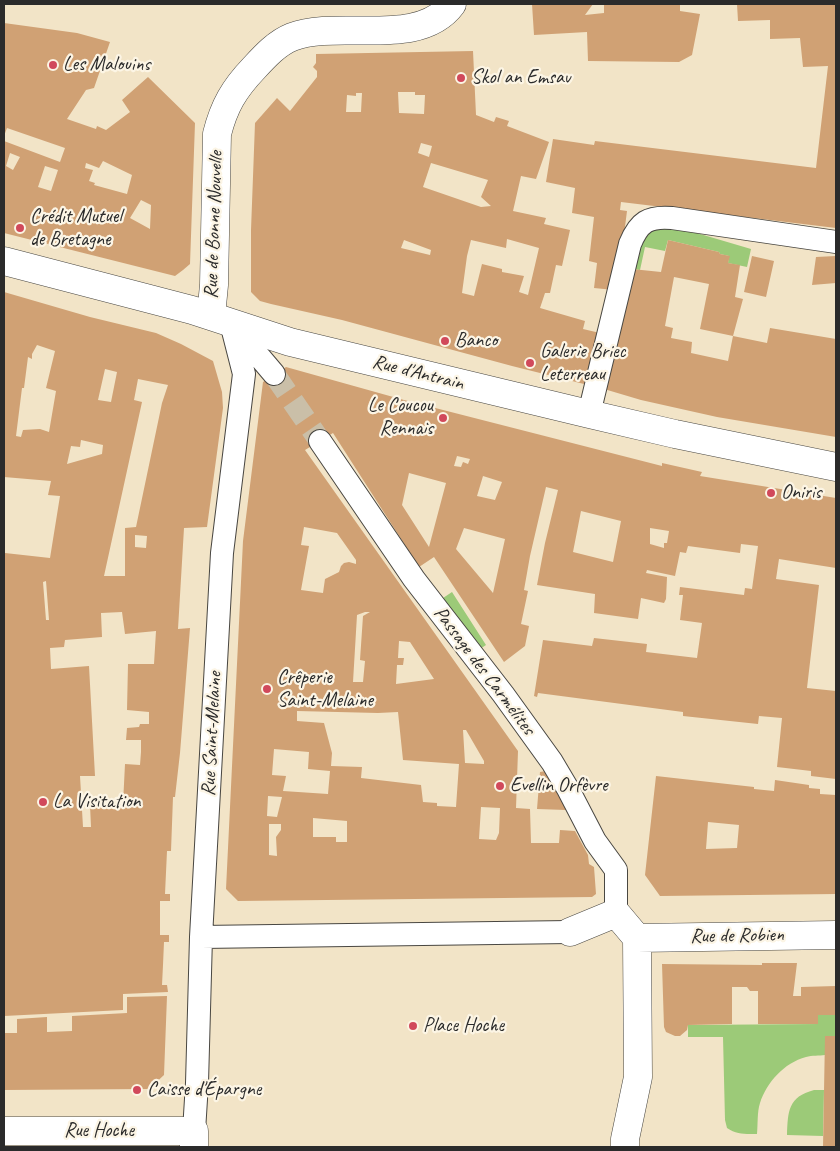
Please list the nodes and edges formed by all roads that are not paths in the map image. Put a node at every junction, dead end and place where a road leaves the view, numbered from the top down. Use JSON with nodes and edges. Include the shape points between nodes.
{"nodes":[{"id":1,"x":452,"y":4,"type":"edge"},
{"id":2,"x":836,"y":242,"type":"edge"},
{"id":3,"x":4,"y":261,"type":"edge"},
{"id":4,"x":221,"y":320,"type":"junction"},
{"id":5,"x":274,"y":374,"type":"tunnel mouth"},
{"id":6,"x":589,"y":414,"type":"junction"},
{"id":7,"x":320,"y":441,"type":"tunnel mouth"},
{"id":8,"x":836,"y":467,"type":"edge"},
{"id":9,"x":616,"y":913,"type":"junction"},
{"id":10,"x":570,"y":932,"type":"joint"},
{"id":11,"x":836,"y":935,"type":"edge"},
{"id":12,"x":202,"y":937,"type":"junction"},
{"id":13,"x":637,"y":938,"type":"junction"},
{"id":14,"x":4,"y":1131,"type":"edge"},
{"id":15,"x":194,"y":1139,"type":"edge"},
{"id":16,"x":624,"y":1147,"type":"edge"}],
"edges":[{"from":1,"to":4,"type":"street","name":"Rue de Bonne Nouvelle","via":[[432,21],[407,29],[321,31],[292,37],[270,50],[236,89],[224,110],[217,134],[214,285]]},
{"from":2,"to":6,"type":"street","via":[[672,218],[659,217],[644,222],[630,244]]},
{"from":3,"to":4,"type":"street","name":"Rue d'Antrain"},
{"from":4,"to":5,"type":"street"},
{"from":4,"to":6,"type":"street","name":"Rue d'Antrain","via":[[290,342]]},
{"from":4,"to":12,"type":"street","name":"Rue Saint-Melaine","via":[[244,374],[222,553]]},
{"from":6,"to":8,"type":"street","name":"Rue d'Antrain"},
{"from":7,"to":9,"type":"street","name":"Passage des Carmélites","via":[[414,579],[552,762],[595,841],[616,870]]},
{"from":9,"to":10,"type":"street"},
{"from":9,"to":13,"type":"street"},
{"from":10,"to":12,"type":"street"},
{"from":11,"to":13,"type":"street","name":"Rue de Robien"},
{"from":12,"to":15,"type":"street","name":"Rue Saint-Melaine"},
{"from":13,"to":16,"type":"street","via":[[638,1077]]},
{"from":14,"to":15,"type":"street","name":"Rue Hoche"}]}
